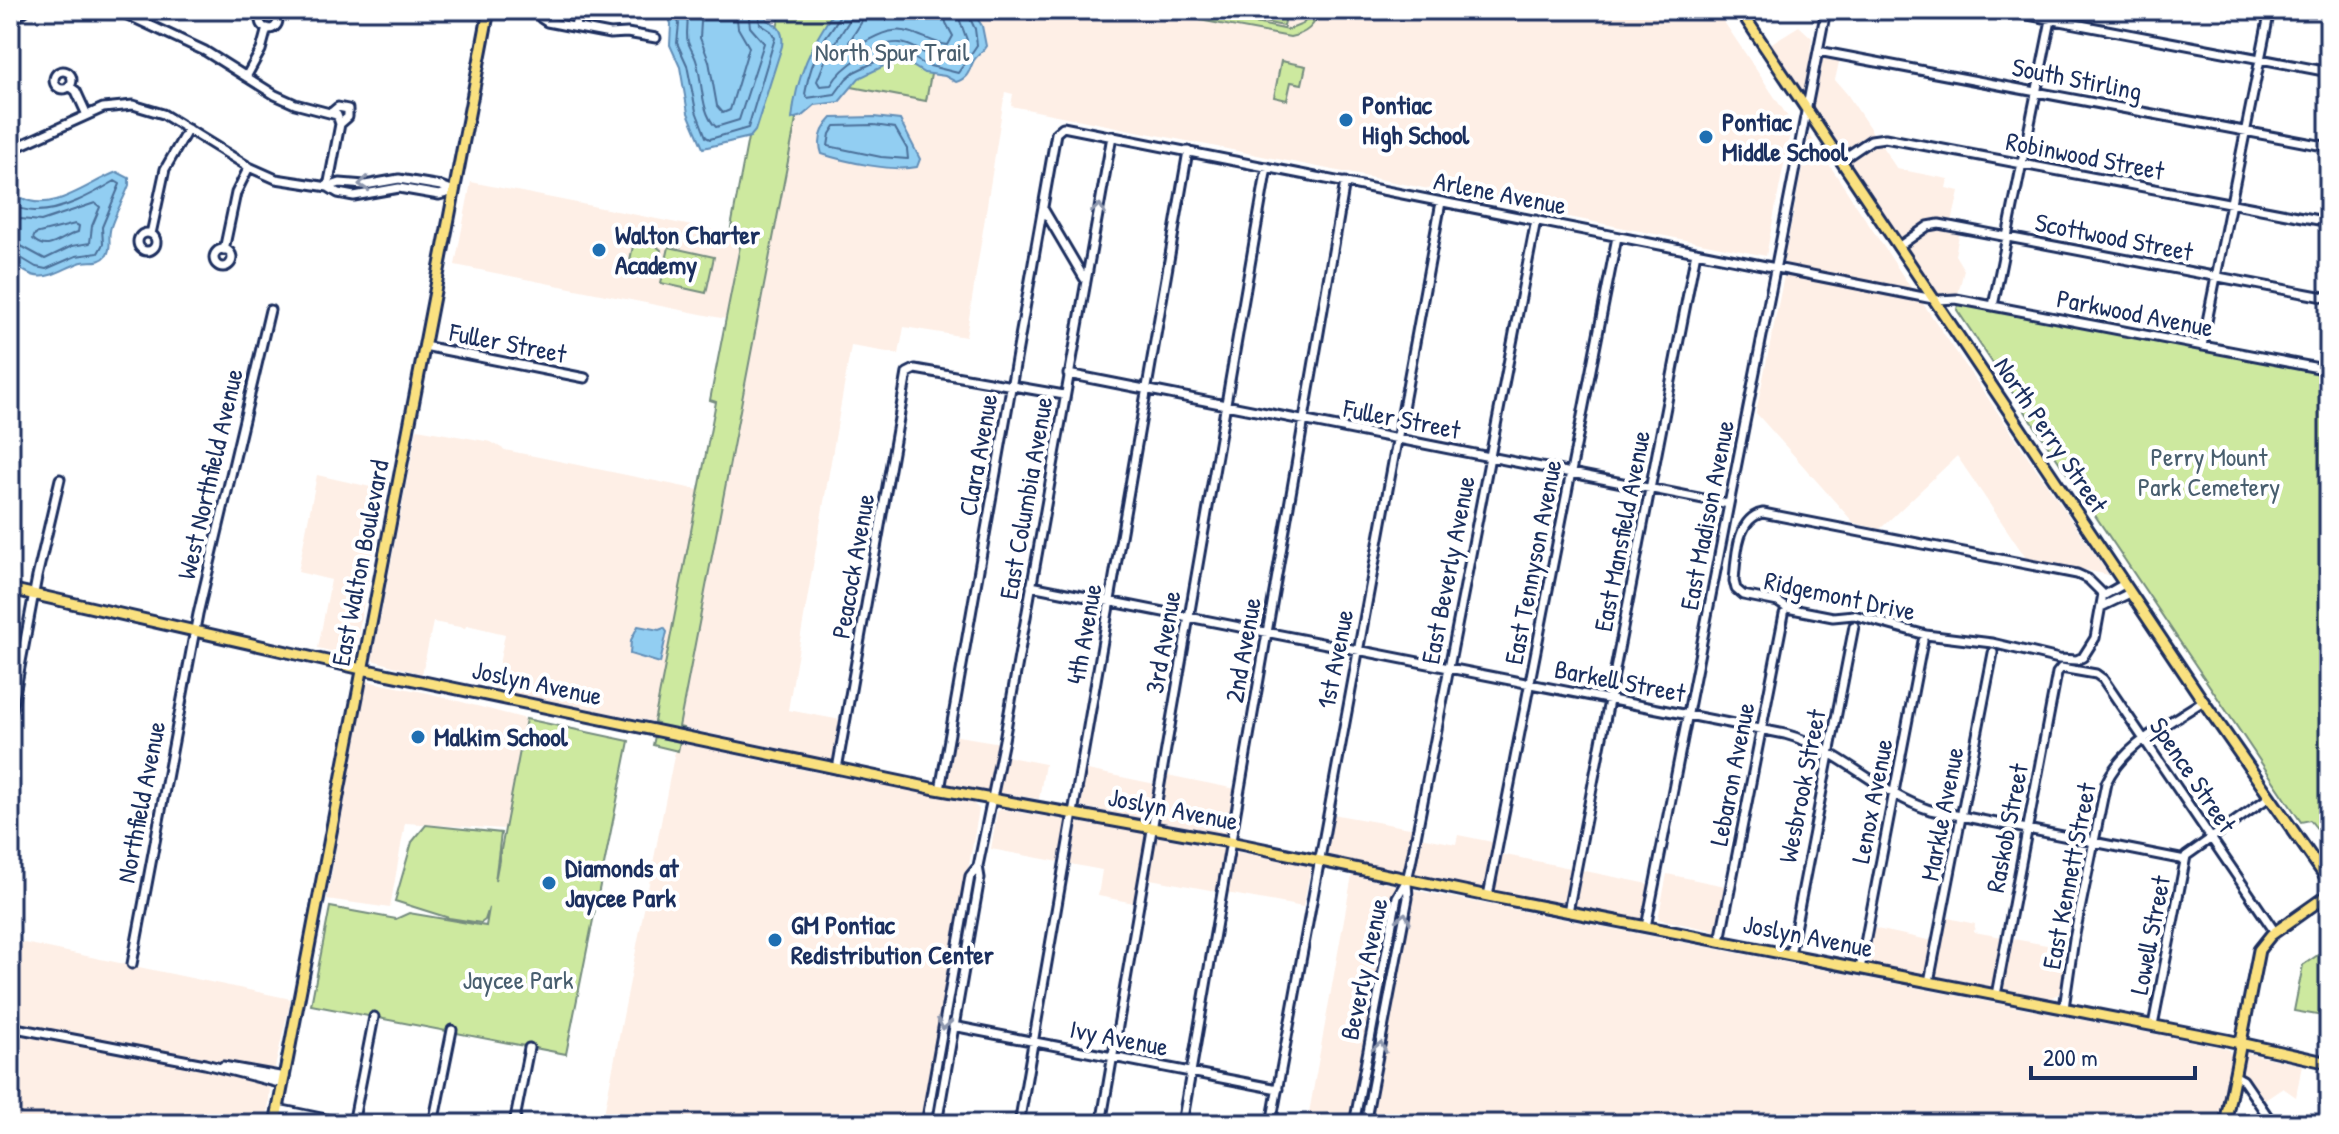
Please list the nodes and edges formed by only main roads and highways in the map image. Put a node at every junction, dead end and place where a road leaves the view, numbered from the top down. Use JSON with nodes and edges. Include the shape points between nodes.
{"nodes":[{"id":1,"x":1740,"y":10,"type":"edge"},
{"id":2,"x":489,"y":12,"type":"edge"},
{"id":3,"x":10,"y":589,"type":"edge"},
{"id":4,"x":362,"y":669,"type":"junction"},
{"id":5,"x":2329,"y":882,"type":"edge"},
{"id":6,"x":2329,"y":894,"type":"edge"},
{"id":7,"x":2240,"y":1043,"type":"junction"},
{"id":8,"x":2329,"y":1063,"type":"edge"},
{"id":9,"x":275,"y":1124,"type":"edge"},
{"id":10,"x":2225,"y":1124,"type":"edge"}],
"edges":[{"from":1,"to":5,"type":"main road","name":"North Perry Street"},
{"from":2,"to":4,"type":"main road","name":"East Walton Boulevard"},
{"from":3,"to":4,"type":"main road","name":"Joslyn Avenue"},
{"from":4,"to":7,"type":"main road","name":"Joslyn Avenue","via":[[940,790],[1319,859]]},
{"from":4,"to":9,"type":"main road","name":"East Walton Boulevard"},
{"from":6,"to":7,"type":"main road","via":[[2264,942]]},
{"from":7,"to":8,"type":"main road","name":"Joslyn Avenue"},
{"from":7,"to":10,"type":"main road"}]}
